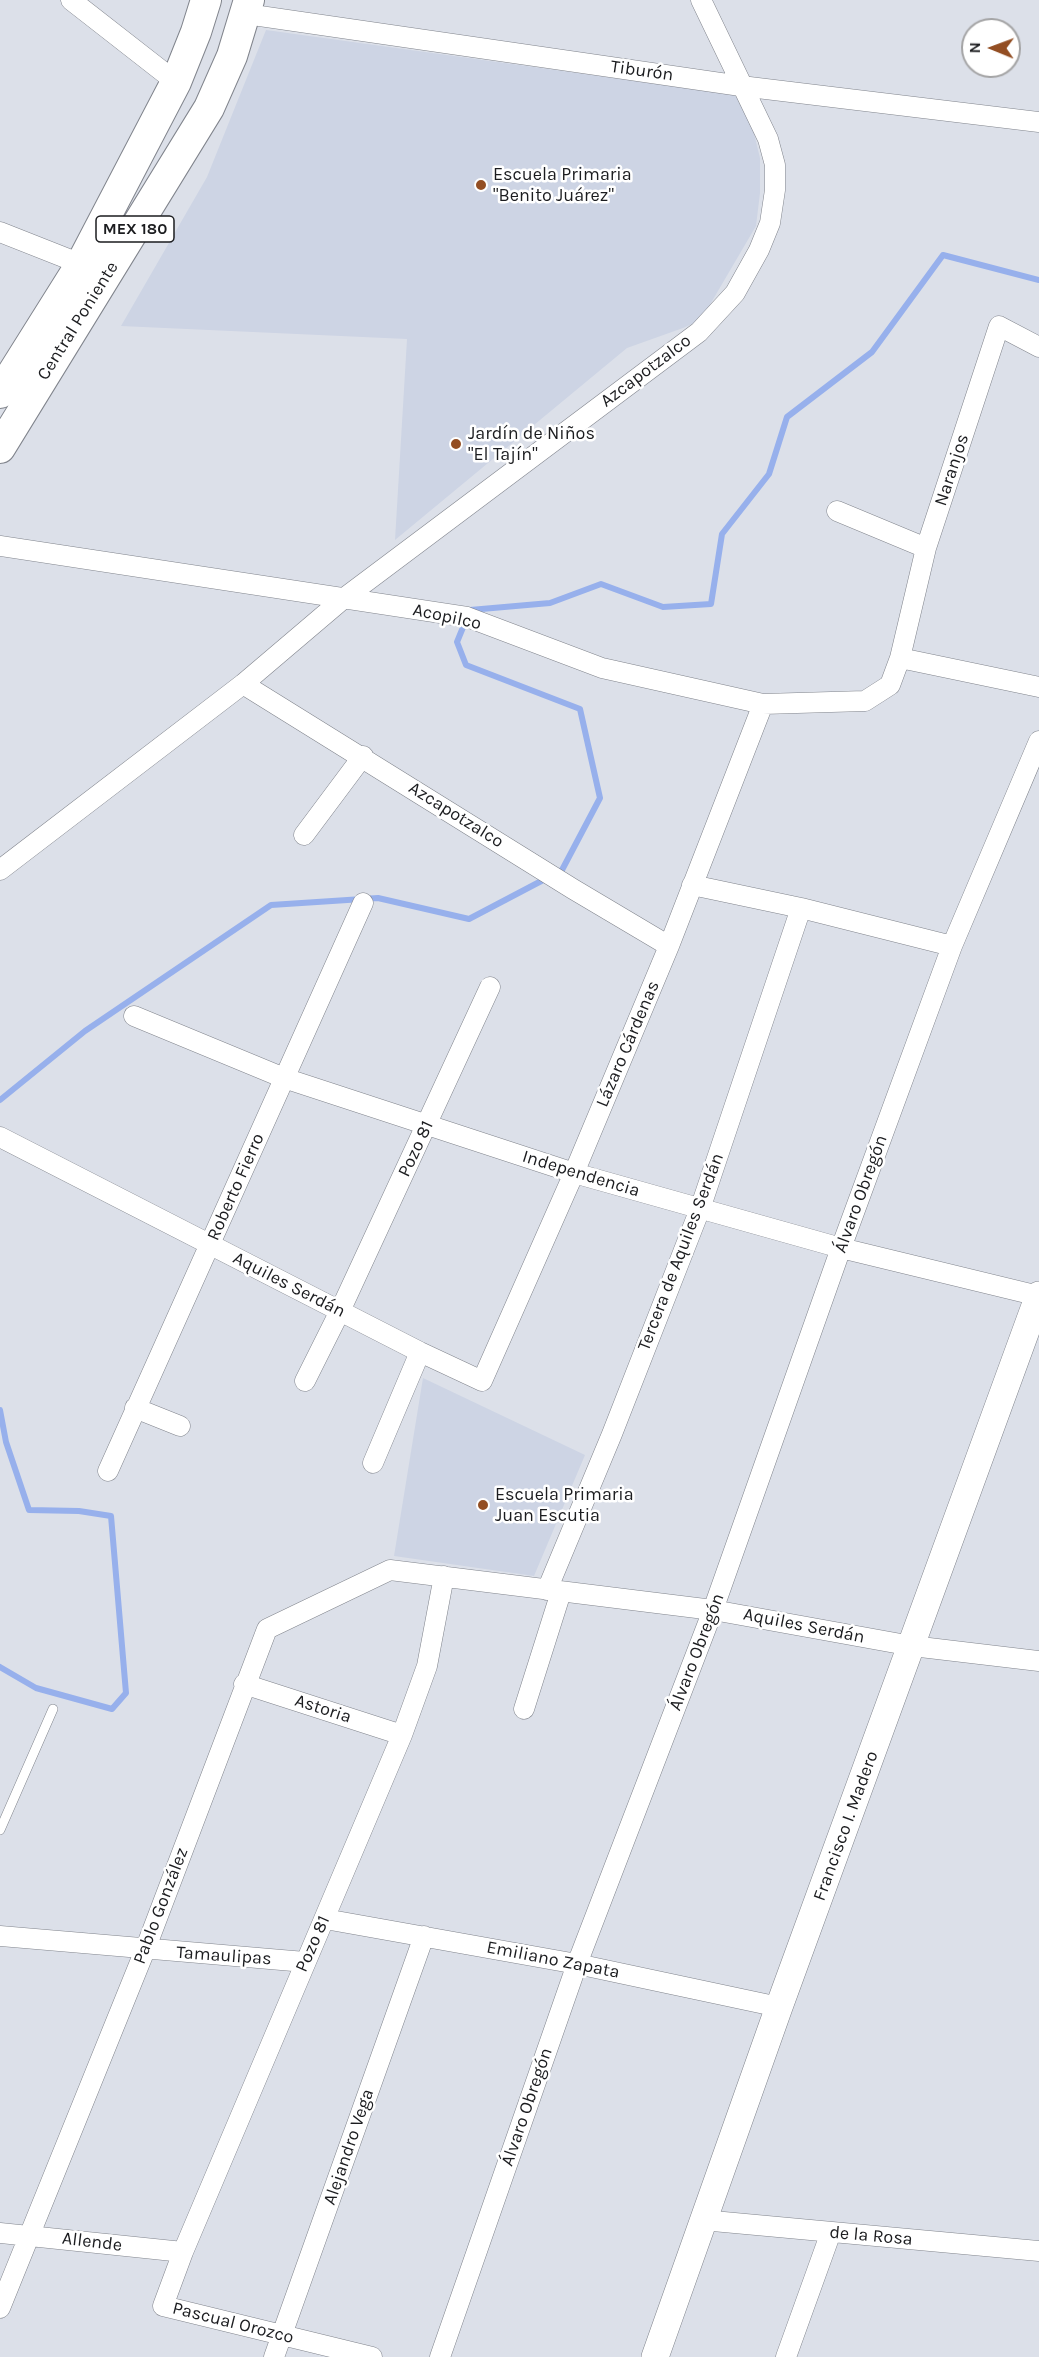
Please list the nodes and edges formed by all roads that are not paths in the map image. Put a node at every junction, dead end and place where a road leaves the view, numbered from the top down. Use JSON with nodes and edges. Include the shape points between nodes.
{"nodes":[{"id":1,"x":70,"y":0,"type":"edge"},
{"id":2,"x":206,"y":0,"type":"edge"},
{"id":3,"x":701,"y":0,"type":"edge"},
{"id":4,"x":248,"y":7,"type":"edge"},
{"id":5,"x":176,"y":82,"type":"junction"},
{"id":6,"x":741,"y":86,"type":"junction"},
{"id":7,"x":1039,"y":122,"type":"edge"},
{"id":8,"x":0,"y":232,"type":"edge"},
{"id":9,"x":81,"y":264,"type":"junction"},
{"id":10,"x":1039,"y":347,"type":"edge"},
{"id":11,"x":0,"y":393,"type":"edge"},
{"id":12,"x":3,"y":437,"type":"edge"},
{"id":13,"x":837,"y":511,"type":"dead end"},
{"id":14,"x":0,"y":546,"type":"edge"},
{"id":15,"x":926,"y":548,"type":"junction"},
{"id":16,"x":343,"y":599,"type":"junction"},
{"id":17,"x":900,"y":658,"type":"junction"},
{"id":18,"x":243,"y":684,"type":"junction"},
{"id":19,"x":1039,"y":687,"type":"edge"},
{"id":20,"x":763,"y":704,"type":"junction"},
{"id":21,"x":1039,"y":741,"type":"edge"},
{"id":22,"x":363,"y":756,"type":"junction"},
{"id":23,"x":304,"y":835,"type":"dead end"},
{"id":24,"x":0,"y":870,"type":"edge"},
{"id":25,"x":692,"y":885,"type":"junction"},
{"id":26,"x":363,"y":903,"type":"dead end"},
{"id":27,"x":801,"y":908,"type":"junction"},
{"id":28,"x":669,"y":946,"type":"junction"},
{"id":29,"x":952,"y":946,"type":"junction"},
{"id":30,"x":490,"y":987,"type":"dead end"},
{"id":31,"x":134,"y":1016,"type":"dead end"},
{"id":32,"x":284,"y":1078,"type":"junction"},
{"id":33,"x":427,"y":1126,"type":"junction"},
{"id":34,"x":0,"y":1137,"type":"edge"},
{"id":35,"x":573,"y":1173,"type":"junction"},
{"id":36,"x":700,"y":1209,"type":"junction"},
{"id":37,"x":210,"y":1245,"type":"junction"},
{"id":38,"x":841,"y":1248,"type":"junction"},
{"id":39,"x":1038,"y":1303,"type":"edge"},
{"id":40,"x":340,"y":1311,"type":"junction"},
{"id":41,"x":420,"y":1352,"type":"junction"},
{"id":42,"x":305,"y":1381,"type":"dead end"},
{"id":43,"x":482,"y":1381,"type":"joint"},
{"id":44,"x":135,"y":1408,"type":"junction"},
{"id":45,"x":180,"y":1426,"type":"dead end"},
{"id":46,"x":373,"y":1463,"type":"dead end"},
{"id":47,"x":108,"y":1471,"type":"dead end"},
{"id":48,"x":390,"y":1570,"type":"joint"},
{"id":49,"x":444,"y":1576,"type":"junction"},
{"id":50,"x":554,"y":1591,"type":"junction"},
{"id":51,"x":713,"y":1610,"type":"junction"},
{"id":52,"x":912,"y":1647,"type":"junction"},
{"id":53,"x":1039,"y":1661,"type":"edge"},
{"id":54,"x":244,"y":1684,"type":"junction"},
{"id":55,"x":52,"y":1709,"type":"dead end"},
{"id":56,"x":524,"y":1709,"type":"dead end"},
{"id":57,"x":402,"y":1735,"type":"junction"},
{"id":58,"x":0,"y":1830,"type":"edge"},
{"id":59,"x":325,"y":1919,"type":"junction"},
{"id":60,"x":2,"y":1934,"type":"edge"},
{"id":61,"x":424,"y":1936,"type":"junction"},
{"id":62,"x":145,"y":1950,"type":"junction"},
{"id":63,"x":306,"y":1962,"type":"junction"},
{"id":64,"x":577,"y":1964,"type":"junction"},
{"id":65,"x":779,"y":2007,"type":"junction"},
{"id":66,"x":702,"y":2220,"type":"junction"},
{"id":67,"x":831,"y":2232,"type":"junction"},
{"id":68,"x":0,"y":2233,"type":"edge"},
{"id":69,"x":28,"y":2235,"type":"junction"},
{"id":70,"x":1039,"y":2251,"type":"edge"},
{"id":71,"x":183,"y":2252,"type":"junction"},
{"id":72,"x":163,"y":2306,"type":"joint"},
{"id":73,"x":0,"y":2308,"type":"edge"},
{"id":74,"x":282,"y":2335,"type":"junction"},
{"id":75,"x":273,"y":2357,"type":"edge"},
{"id":76,"x":372,"y":2357,"type":"edge"},
{"id":77,"x":440,"y":2357,"type":"edge"},
{"id":78,"x":655,"y":2357,"type":"edge"},
{"id":79,"x":786,"y":2357,"type":"edge"}],
"edges":[{"from":1,"to":5,"type":"street"},
{"from":2,"to":5,"type":"main road","name":"Central Poniente","number":"MEX 180"},
{"from":3,"to":6,"type":"street","name":"Azcapotzalco"},
{"from":4,"to":6,"type":"street","name":"Tiburón"},
{"from":4,"to":12,"type":"main road","name":"Central Poniente","number":"MEX 180","via":[[209,108]]},
{"from":5,"to":9,"type":"main road","name":"Central Poniente","number":"MEX 180"},
{"from":6,"to":7,"type":"street","name":"Tiburón"},
{"from":6,"to":16,"type":"street","name":"Azcapotzalco","via":[[768,139],[776,165],[770,223],[735,293],[699,332]]},
{"from":8,"to":9,"type":"street"},
{"from":9,"to":11,"type":"main road","name":"Central Poniente","number":"MEX 180"},
{"from":10,"to":15,"type":"street","name":"Naranjos","via":[[999,326]]},
{"from":13,"to":15,"type":"street"},
{"from":14,"to":16,"type":"street","name":"Acopilco"},
{"from":15,"to":17,"type":"street","name":"Naranjos"},
{"from":16,"to":18,"type":"street","name":"Azcapotzalco"},
{"from":16,"to":20,"type":"street","name":"Acopilco","via":[[467,618],[602,668]]},
{"from":17,"to":19,"type":"street"},
{"from":17,"to":20,"type":"street","name":"Acopilco","via":[[890,685],[865,701]]},
{"from":18,"to":22,"type":"street","name":"Azcapotzalco"},
{"from":18,"to":24,"type":"street","name":"Azcapotzalco"},
{"from":20,"to":25,"type":"street","name":"Lázaro Cárdenas"},
{"from":21,"to":29,"type":"street","name":"Álvaro Obregón"},
{"from":22,"to":23,"type":"street"},
{"from":22,"to":28,"type":"street","name":"Azcapotzalco"},
{"from":25,"to":27,"type":"street"},
{"from":25,"to":28,"type":"street","name":"Lázaro Cárdenas"},
{"from":26,"to":32,"type":"street","name":"Roberto Fierro"},
{"from":27,"to":29,"type":"street"},
{"from":27,"to":36,"type":"street","name":"Tercera de Aquiles Serdán"},
{"from":28,"to":35,"type":"street","name":"Lázaro Cárdenas"},
{"from":29,"to":38,"type":"street","name":"Álvaro Obregón"},
{"from":30,"to":33,"type":"street","name":"Pozo 81"},
{"from":31,"to":32,"type":"street","name":"Independencia"},
{"from":32,"to":33,"type":"street","name":"Independencia"},
{"from":32,"to":37,"type":"street","name":"Roberto Fierro"},
{"from":33,"to":35,"type":"street","name":"Independencia"},
{"from":33,"to":40,"type":"street","name":"Pozo 81"},
{"from":34,"to":37,"type":"street","name":"Aquiles Serdán"},
{"from":35,"to":36,"type":"street","name":"Independencia"},
{"from":35,"to":43,"type":"street","name":"Lázaro Cárdenas"},
{"from":36,"to":38,"type":"street","name":"Independencia"},
{"from":36,"to":50,"type":"street","name":"Tercera de Aquiles Serdán"},
{"from":37,"to":40,"type":"street","name":"Aquiles Serdán"},
{"from":37,"to":44,"type":"street","name":"Roberto Fierro"},
{"from":38,"to":39,"type":"street","name":"Independencia"},
{"from":38,"to":51,"type":"street","name":"Álvaro Obregón"},
{"from":39,"to":52,"type":"street","name":"Francisco I. Madero"},
{"from":40,"to":41,"type":"street","name":"Aquiles Serdán"},
{"from":40,"to":42,"type":"street","name":"Pozo 81"},
{"from":41,"to":43,"type":"street","name":"Aquiles Serdán"},
{"from":41,"to":46,"type":"street"},
{"from":44,"to":45,"type":"street"},
{"from":44,"to":47,"type":"street","name":"Roberto Fierro"},
{"from":48,"to":49,"type":"street","name":"Aquiles Serdán"},
{"from":48,"to":54,"type":"street","name":"Pablo González","via":[[267,1629]]},
{"from":49,"to":50,"type":"street","name":"Aquiles Serdán"},
{"from":49,"to":57,"type":"street","name":"Pozo 81","via":[[427,1666]]},
{"from":50,"to":51,"type":"street","name":"Aquiles Serdán"},
{"from":50,"to":56,"type":"street","name":"Tercera de Aquiles Serdán"},
{"from":51,"to":52,"type":"street","name":"Aquiles Serdán"},
{"from":51,"to":64,"type":"street","name":"Álvaro Obregón"},
{"from":52,"to":53,"type":"street","name":"Aquiles Serdán"},
{"from":52,"to":65,"type":"street","name":"Francisco I. Madero"},
{"from":54,"to":57,"type":"street","name":"Astoria"},
{"from":54,"to":62,"type":"street","name":"Pablo González"},
{"from":55,"to":58,"type":"lane"},
{"from":57,"to":59,"type":"street","name":"Pozo 81"},
{"from":59,"to":61,"type":"street","name":"Emiliano Zapata"},
{"from":59,"to":63,"type":"street","name":"Pozo 81"},
{"from":60,"to":62,"type":"street","name":"Tamaulipas"},
{"from":61,"to":64,"type":"street","name":"Emiliano Zapata"},
{"from":61,"to":74,"type":"street","name":"Alejandro Vega"},
{"from":62,"to":63,"type":"street","name":"Tamaulipas"},
{"from":62,"to":69,"type":"street","name":"Pablo González"},
{"from":63,"to":71,"type":"street","name":"Pozo 81"},
{"from":64,"to":65,"type":"street","name":"Emiliano Zapata"},
{"from":64,"to":77,"type":"street","name":"Álvaro Obregón"},
{"from":65,"to":66,"type":"street","name":"Francisco I. Madero"},
{"from":66,"to":67,"type":"street","name":"de la Rosa"},
{"from":66,"to":78,"type":"street","name":"Francisco I. Madero"},
{"from":67,"to":70,"type":"street","name":"de la Rosa"},
{"from":67,"to":79,"type":"street"},
{"from":68,"to":69,"type":"street","name":"Allende"},
{"from":69,"to":71,"type":"street","name":"Allende"},
{"from":69,"to":73,"type":"street","name":"Pablo González"},
{"from":71,"to":72,"type":"street","name":"Pozo 81"},
{"from":72,"to":74,"type":"street","name":"Pascual Orozco"},
{"from":74,"to":75,"type":"street","name":"Alejandro Vega"},
{"from":74,"to":76,"type":"street","name":"Pascual Orozco"}]}
